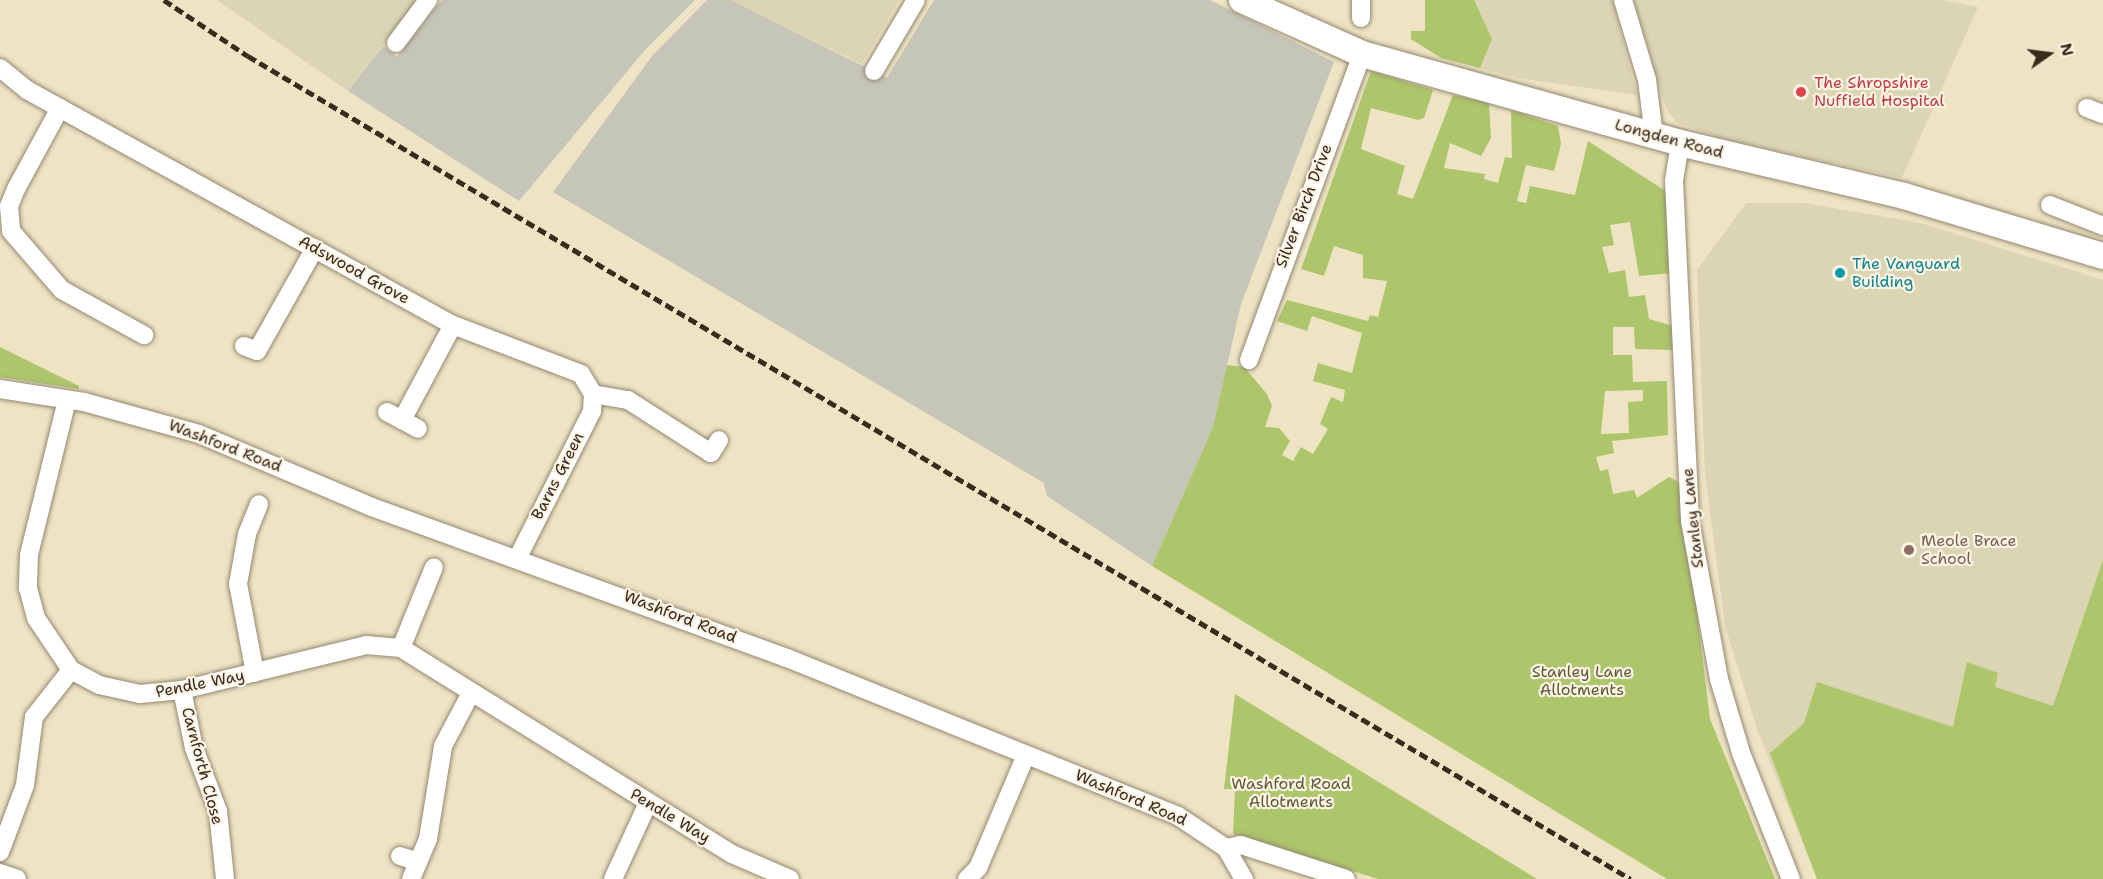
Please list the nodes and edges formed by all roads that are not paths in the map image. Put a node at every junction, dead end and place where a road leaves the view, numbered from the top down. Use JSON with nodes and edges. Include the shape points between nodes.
{"nodes":[{"id":1,"x":428,"y":0,"type":"edge"},
{"id":2,"x":916,"y":0,"type":"edge"},
{"id":3,"x":1242,"y":0,"type":"edge"},
{"id":4,"x":1623,"y":0,"type":"edge"},
{"id":5,"x":396,"y":43,"type":"dead end"},
{"id":6,"x":1362,"y":54,"type":"junction"},
{"id":7,"x":0,"y":68,"type":"edge"},
{"id":8,"x":874,"y":71,"type":"dead end"},
{"id":9,"x":60,"y":108,"type":"junction"},
{"id":10,"x":1654,"y":136,"type":"junction"},
{"id":11,"x":1680,"y":143,"type":"junction"},
{"id":12,"x":2050,"y":205,"type":"dead end"},
{"id":13,"x":2103,"y":226,"type":"edge"},
{"id":14,"x":315,"y":248,"type":"junction"},
{"id":15,"x":2103,"y":256,"type":"edge"},
{"id":16,"x":453,"y":325,"type":"junction"},
{"id":17,"x":132,"y":334,"type":"dead end"},
{"id":18,"x":257,"y":353,"type":"dead end"},
{"id":19,"x":1249,"y":360,"type":"dead end"},
{"id":20,"x":0,"y":389,"type":"edge"},
{"id":21,"x":593,"y":394,"type":"junction"},
{"id":22,"x":67,"y":400,"type":"junction"},
{"id":23,"x":418,"y":429,"type":"dead end"},
{"id":24,"x":712,"y":453,"type":"dead end"},
{"id":25,"x":258,"y":504,"type":"dead end"},
{"id":26,"x":518,"y":557,"type":"junction"},
{"id":27,"x":434,"y":567,"type":"dead end"},
{"id":28,"x":402,"y":648,"type":"junction"},
{"id":29,"x":71,"y":670,"type":"junction"},
{"id":30,"x":255,"y":673,"type":"junction"},
{"id":31,"x":182,"y":690,"type":"junction"},
{"id":32,"x":471,"y":693,"type":"junction"},
{"id":33,"x":1026,"y":755,"type":"junction"},
{"id":34,"x":648,"y":803,"type":"junction"},
{"id":35,"x":1226,"y":848,"type":"junction"},
{"id":36,"x":0,"y":852,"type":"edge"},
{"id":37,"x":400,"y":856,"type":"dead end"},
{"id":38,"x":415,"y":870,"type":"edge"},
{"id":39,"x":0,"y":873,"type":"edge"},
{"id":40,"x":17,"y":879,"type":"edge"},
{"id":41,"x":225,"y":879,"type":"edge"},
{"id":42,"x":613,"y":879,"type":"edge"},
{"id":43,"x":790,"y":879,"type":"edge"},
{"id":44,"x":968,"y":879,"type":"edge"},
{"id":45,"x":1244,"y":879,"type":"edge"},
{"id":46,"x":1346,"y":879,"type":"edge"},
{"id":47,"x":1791,"y":879,"type":"edge"}],
"edges":[{"from":1,"to":5,"type":"street"},
{"from":2,"to":8,"type":"street"},
{"from":3,"to":6,"type":"street","name":"Longden Road"},
{"from":4,"to":10,"type":"street","via":[[1647,80]]},
{"from":6,"to":10,"type":"street","name":"Longden Road"},
{"from":6,"to":19,"type":"street","name":"Silver Birch Drive"},
{"from":7,"to":9,"type":"street","name":"Adswood Grove"},
{"from":9,"to":14,"type":"street","name":"Adswood Grove"},
{"from":9,"to":17,"type":"street","via":[[9,206],[11,231],[62,291]]},
{"from":10,"to":11,"type":"street","name":"Longden Road"},
{"from":11,"to":15,"type":"street","name":"Longden Road","via":[[1904,196]]},
{"from":11,"to":47,"type":"street","name":"Stanley Lane","via":[[1674,181],[1692,533],[1719,679],[1741,753]]},
{"from":12,"to":13,"type":"street"},
{"from":14,"to":16,"type":"street","name":"Adswood Grove"},
{"from":14,"to":18,"type":"street"},
{"from":16,"to":21,"type":"street","name":"Adswood Grove","via":[[581,374]]},
{"from":16,"to":23,"type":"street","via":[[395,416]]},
{"from":20,"to":22,"type":"street","name":"Washford Road"},
{"from":21,"to":24,"type":"street","via":[[628,400]]},
{"from":21,"to":26,"type":"street","name":"Barns Green","via":[[592,411]]},
{"from":22,"to":26,"type":"street","name":"Washford Road","via":[[190,431],[372,507]]},
{"from":22,"to":29,"type":"street","name":"Pendle Way","via":[[29,555],[28,588],[36,618]]},
{"from":25,"to":30,"type":"street","via":[[239,531],[238,584]]},
{"from":26,"to":33,"type":"street","name":"Washford Road","via":[[787,657]]},
{"from":27,"to":28,"type":"street","via":[[418,584]]},
{"from":28,"to":30,"type":"street","name":"Pendle Way","via":[[366,645]]},
{"from":28,"to":32,"type":"street","name":"Pendle Way"},
{"from":29,"to":31,"type":"street","name":"Pendle Way","via":[[99,685],[140,694]]},
{"from":29,"to":36,"type":"street","via":[[34,717],[25,785]]},
{"from":30,"to":31,"type":"street","name":"Pendle Way"},
{"from":31,"to":41,"type":"street","name":"Carnforth Close","via":[[194,748],[218,811]]},
{"from":32,"to":34,"type":"street","name":"Pendle Way"},
{"from":32,"to":38,"type":"street","via":[[443,746],[428,839]]},
{"from":33,"to":35,"type":"street","name":"Washford Road","via":[[1178,816]]},
{"from":33,"to":44,"type":"street","via":[[978,868]]},
{"from":34,"to":42,"type":"street"},
{"from":34,"to":43,"type":"street","name":"Pendle Way","via":[[732,854]]},
{"from":35,"to":45,"type":"street"},
{"from":35,"to":46,"type":"street","via":[[1241,844]]},
{"from":37,"to":38,"type":"street"},
{"from":39,"to":40,"type":"street"}]}
